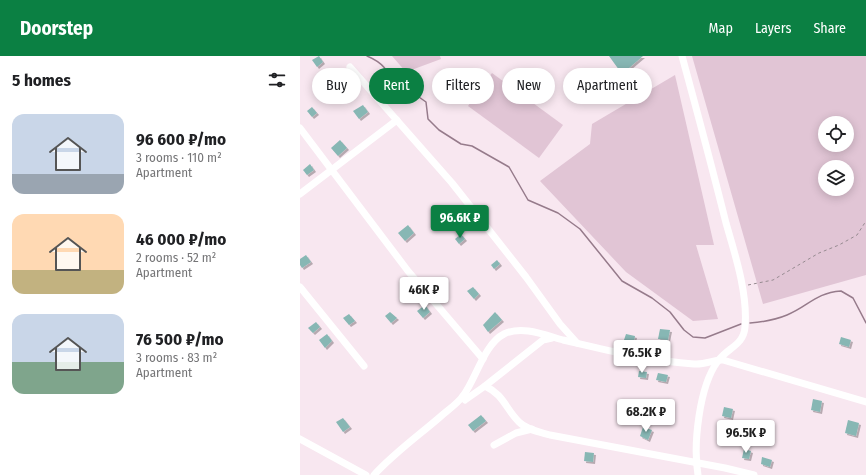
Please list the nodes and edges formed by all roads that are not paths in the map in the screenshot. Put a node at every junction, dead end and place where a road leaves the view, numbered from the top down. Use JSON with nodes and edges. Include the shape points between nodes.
{"nodes":[{"id":1,"x":682,"y":56,"type":"edge"},
{"id":2,"x":350,"y":67,"type":"dead end"},
{"id":3,"x":397,"y":120,"type":"junction"},
{"id":4,"x":300,"y":128,"type":"edge"},
{"id":5,"x":332,"y":170,"type":"junction"},
{"id":6,"x":300,"y":194,"type":"edge"},
{"id":7,"x":300,"y":287,"type":"edge"},
{"id":8,"x":554,"y":338,"type":"junction"},
{"id":9,"x":578,"y":343,"type":"junction"},
{"id":10,"x":483,"y":359,"type":"junction"},
{"id":11,"x":718,"y":360,"type":"junction"},
{"id":12,"x":364,"y":366,"type":"dead end"},
{"id":13,"x":485,"y":386,"type":"junction"},
{"id":14,"x":463,"y":396,"type":"junction"},
{"id":15,"x":866,"y":402,"type":"edge"},
{"id":16,"x":532,"y":429,"type":"junction"},
{"id":17,"x":300,"y":439,"type":"edge"},
{"id":18,"x":494,"y":445,"type":"dead end"},
{"id":19,"x":696,"y":462,"type":"junction"},
{"id":20,"x":366,"y":475,"type":"edge"},
{"id":21,"x":374,"y":475,"type":"edge"},
{"id":22,"x":698,"y":475,"type":"edge"},
{"id":23,"x":754,"y":475,"type":"edge"}],
"edges":[{"from":1,"to":11,"type":"street","via":[[724,212],[745,314],[744,334],[740,341]]},
{"from":2,"to":3,"type":"street"},
{"from":3,"to":5,"type":"street"},
{"from":3,"to":9,"type":"street","via":[[452,183],[560,324]]},
{"from":4,"to":5,"type":"street"},
{"from":5,"to":6,"type":"street"},
{"from":5,"to":10,"type":"street","via":[[408,271]]},
{"from":7,"to":12,"type":"street"},
{"from":8,"to":9,"type":"street"},
{"from":8,"to":10,"type":"street","via":[[519,330],[505,333],[493,343]]},
{"from":8,"to":13,"type":"street","via":[[543,340]]},
{"from":9,"to":11,"type":"street","via":[[673,362],[710,364]]},
{"from":10,"to":14,"type":"street"},
{"from":11,"to":15,"type":"street"},
{"from":11,"to":19,"type":"street","via":[[703,396],[696,437]]},
{"from":13,"to":14,"type":"street","via":[[465,400]]},
{"from":13,"to":16,"type":"street","via":[[502,398],[519,422]]},
{"from":14,"to":21,"type":"street"},
{"from":16,"to":18,"type":"street","via":[[516,433]]},
{"from":16,"to":19,"type":"street"},
{"from":17,"to":20,"type":"street"},
{"from":19,"to":22,"type":"street"},
{"from":19,"to":23,"type":"street"}]}
